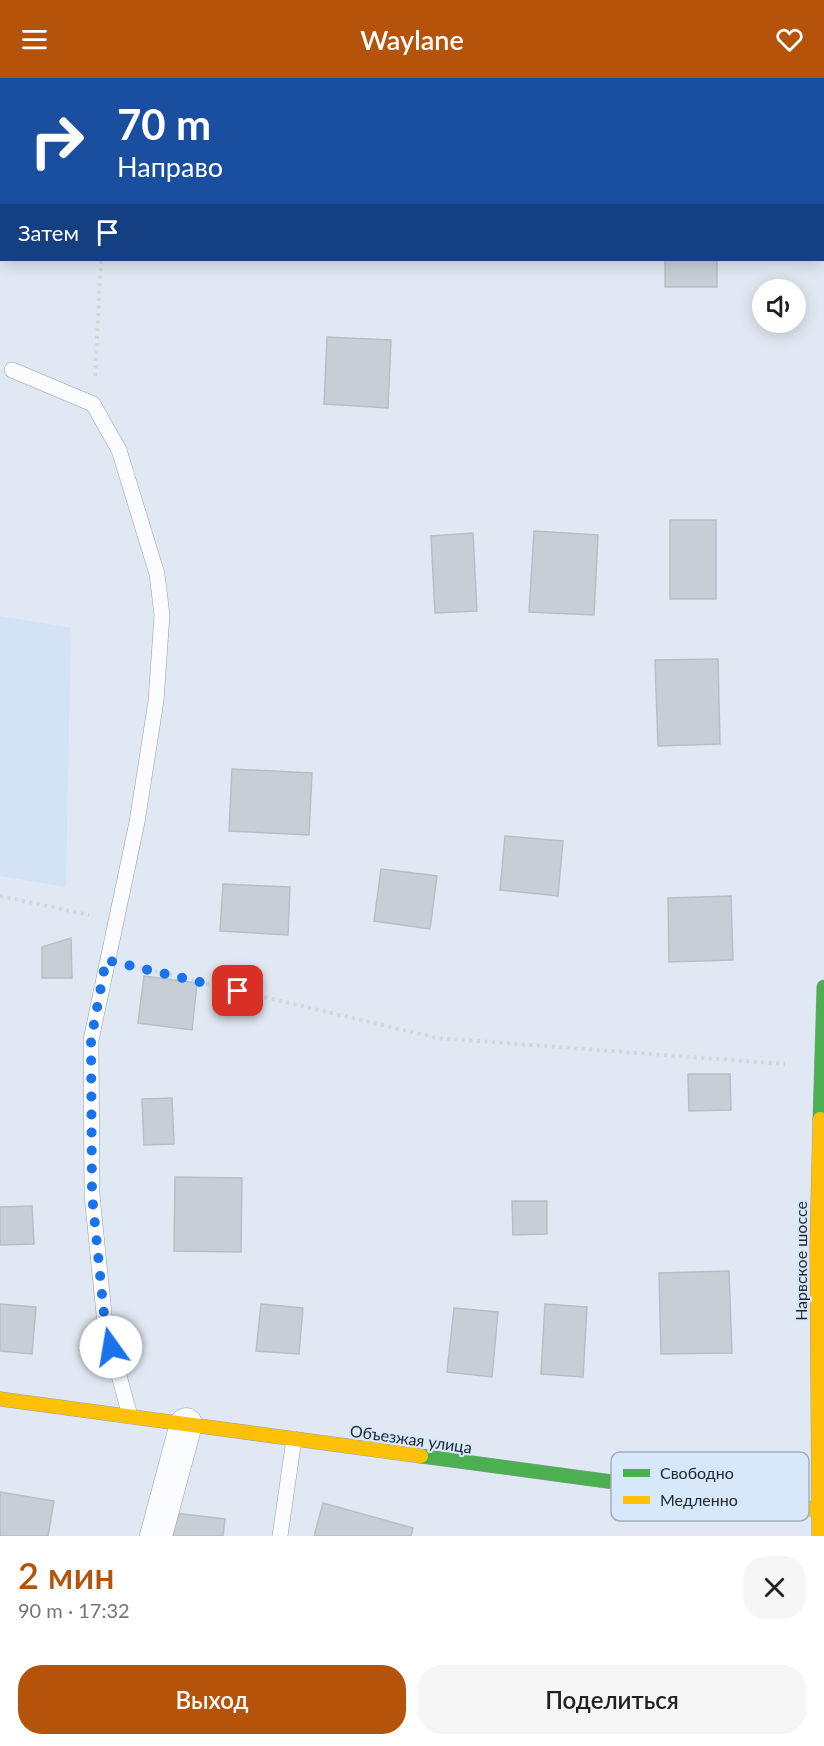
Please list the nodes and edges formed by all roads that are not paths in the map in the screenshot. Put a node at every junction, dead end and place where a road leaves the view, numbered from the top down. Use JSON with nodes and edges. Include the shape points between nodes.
{"nodes":[{"id":1,"x":12,"y":370,"type":"dead end"},
{"id":2,"x":824,"y":987,"type":"edge"},
{"id":3,"x":820,"y":1244,"type":"edge"},
{"id":4,"x":0,"y":1399,"type":"edge"},
{"id":5,"x":130,"y":1416,"type":"junction"},
{"id":6,"x":186,"y":1424,"type":"junction"},
{"id":7,"x":294,"y":1439,"type":"junction"},
{"id":8,"x":611,"y":1482,"type":"edge"},
{"id":9,"x":809,"y":1509,"type":"edge"},
{"id":10,"x":819,"y":1510,"type":"junction"},
{"id":11,"x":156,"y":1536,"type":"edge"},
{"id":12,"x":279,"y":1536,"type":"edge"},
{"id":13,"x":819,"y":1536,"type":"edge"}],
"edges":[{"from":1,"to":5,"type":"lane","via":[[93,404],[118,450],[157,574],[162,615],[156,701],[137,822],[91,1040],[92,1195],[105,1324]]},
{"from":2,"to":3,"type":"street","name":"Нарвское шоссе"},
{"from":3,"to":10,"type":"street","name":"Нарвское шоссе"},
{"from":4,"to":5,"type":"street","name":"Объезжая улица"},
{"from":5,"to":6,"type":"street","name":"Объезжая улица"},
{"from":6,"to":7,"type":"street","name":"Объезжая улица"},
{"from":6,"to":11,"type":"street"},
{"from":7,"to":8,"type":"street","name":"Объезжая улица"},
{"from":7,"to":12,"type":"lane"},
{"from":9,"to":10,"type":"street","name":"Объезжая улица"},
{"from":10,"to":13,"type":"street","name":"Нарвское шоссе"}]}
